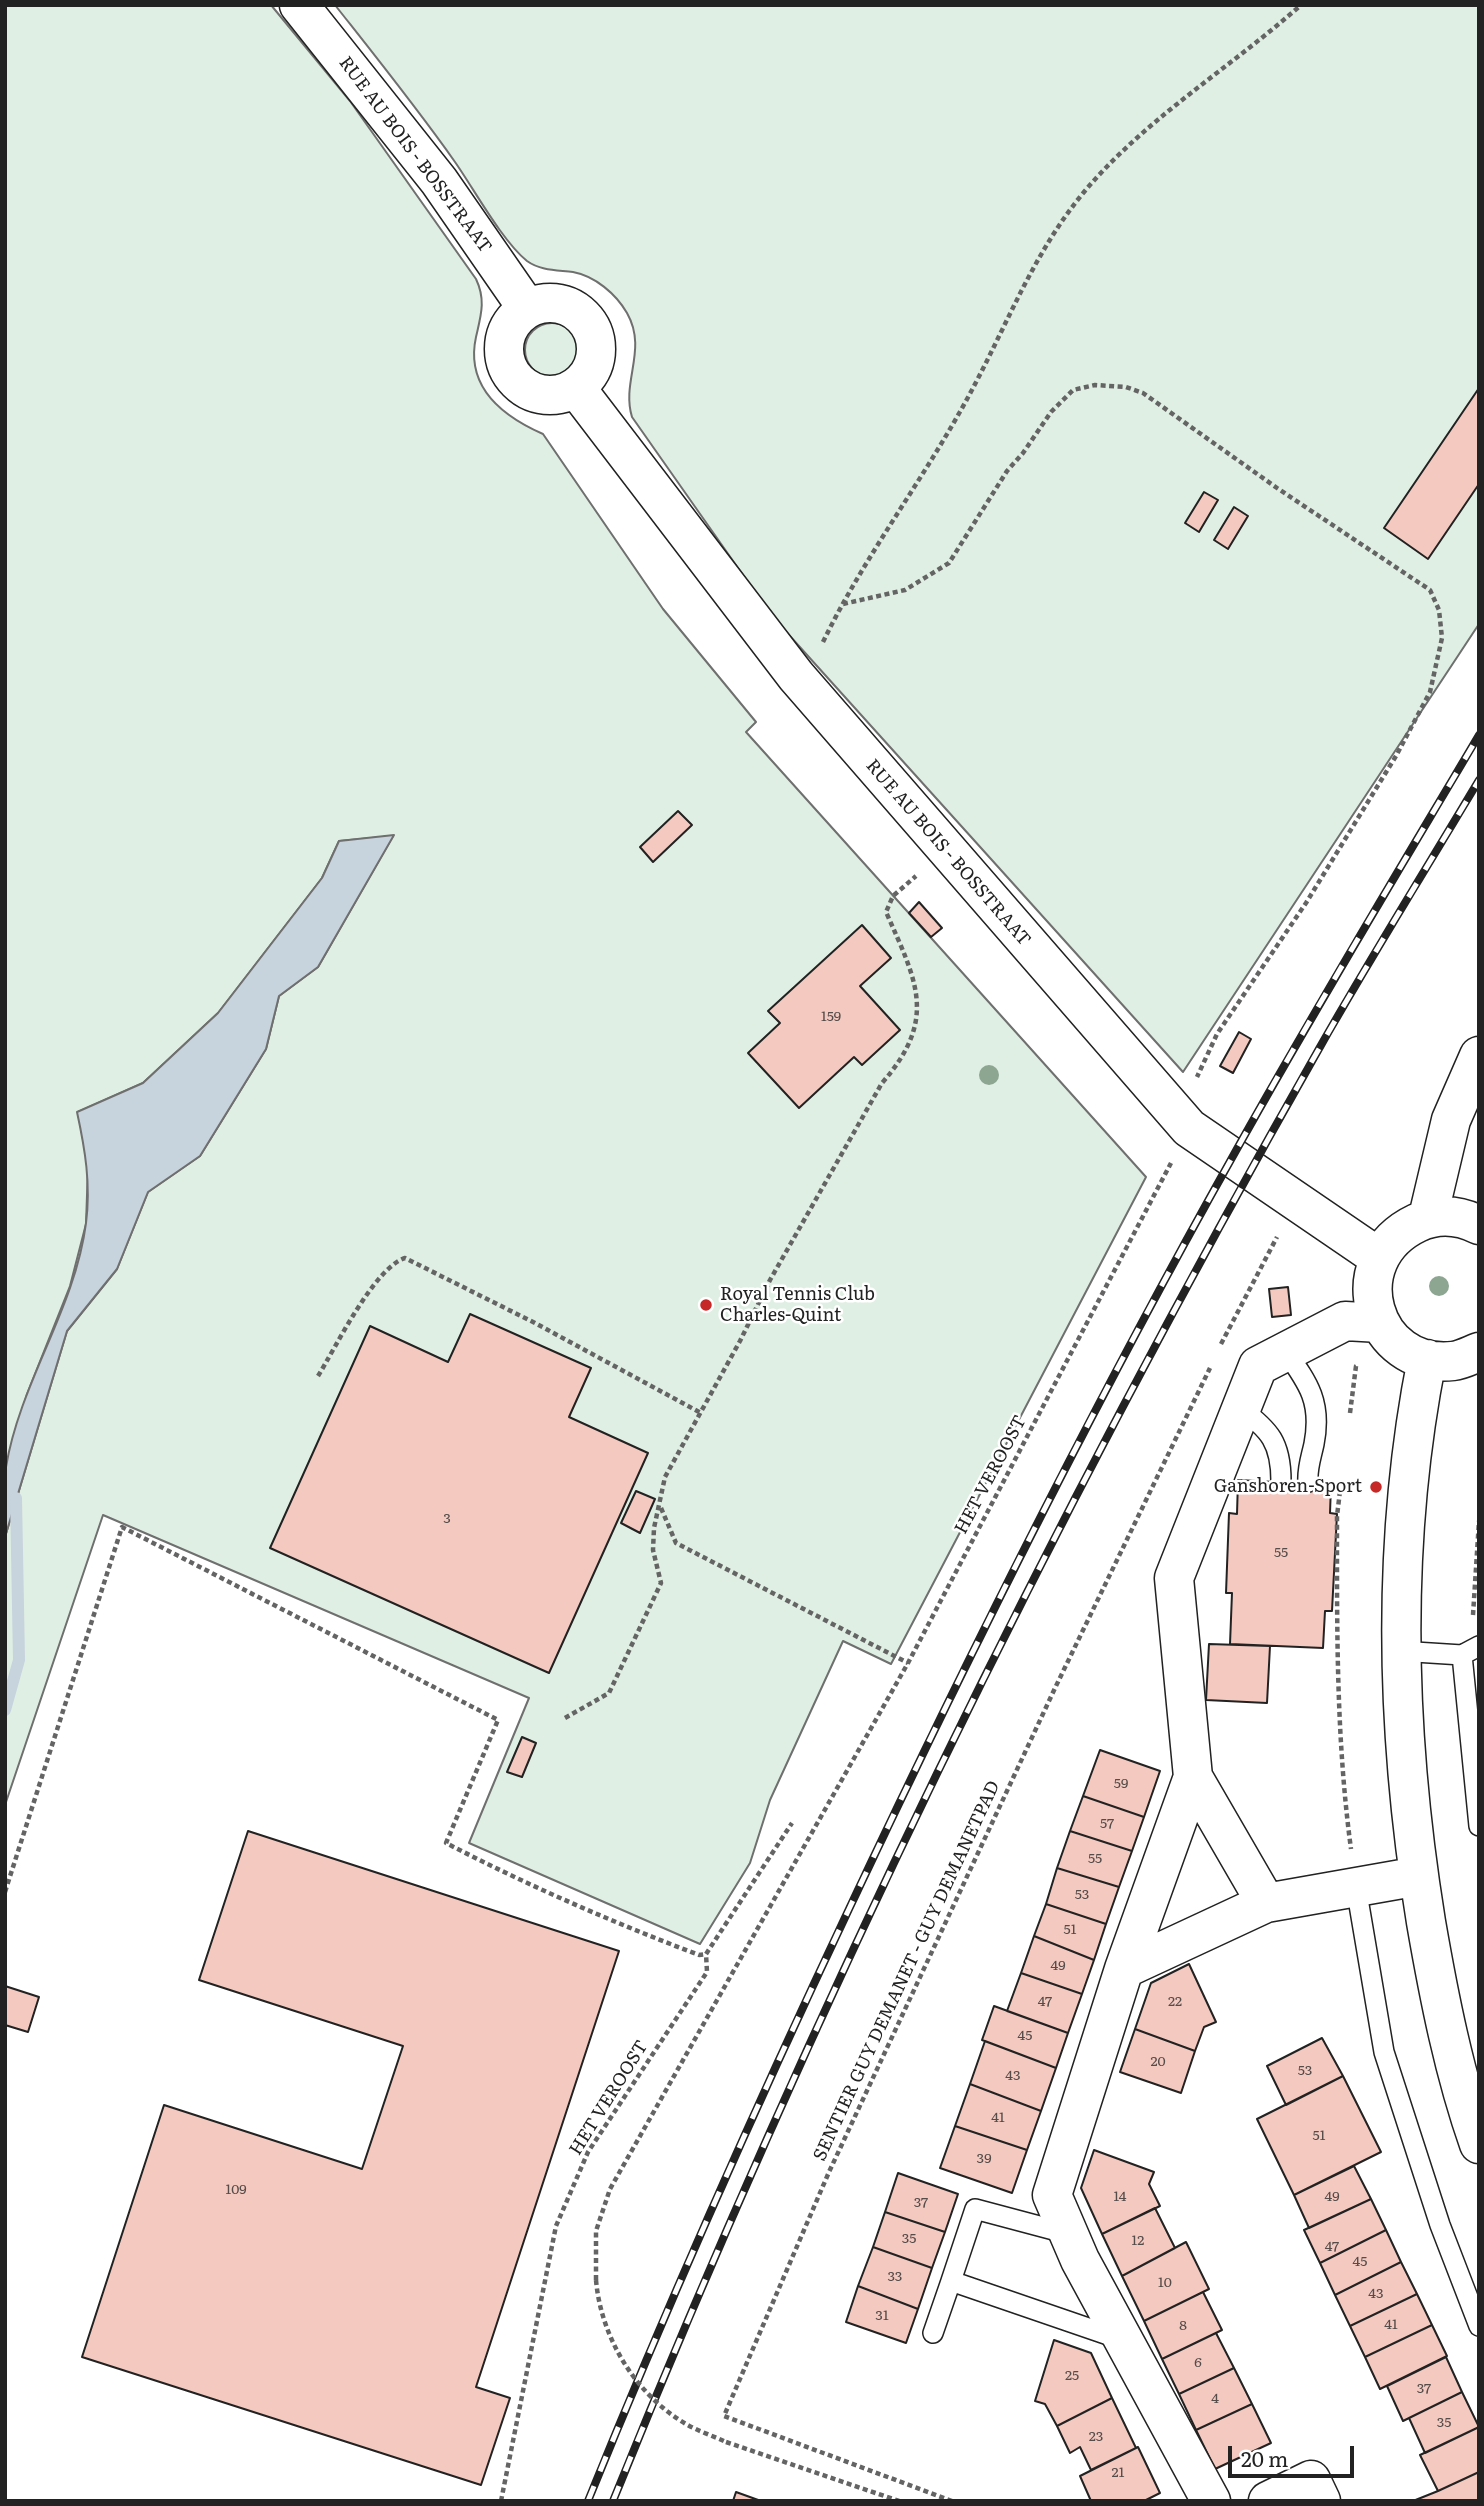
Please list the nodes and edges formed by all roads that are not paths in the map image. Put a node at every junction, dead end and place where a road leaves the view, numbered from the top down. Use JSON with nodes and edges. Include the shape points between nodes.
{"nodes":[{"id":1,"x":299,"y":5,"type":"edge"},
{"id":2,"x":527,"y":308,"type":"junction"},
{"id":3,"x":576,"y":388,"type":"junction"},
{"id":4,"x":1479,"y":1056,"type":"edge"},
{"id":5,"x":1428,"y":1217,"type":"junction"},
{"id":6,"x":1479,"y":1225,"type":"edge"},
{"id":7,"x":1378,"y":1257,"type":"junction"},
{"id":8,"x":1401,"y":1342,"type":"junction"},
{"id":9,"x":1286,"y":1352,"type":"junction"},
{"id":10,"x":1479,"y":1352,"type":"edge"},
{"id":11,"x":1240,"y":1408,"type":"junction"},
{"id":12,"x":1281,"y":1480,"type":"dead end"},
{"id":13,"x":1308,"y":1482,"type":"dead end"},
{"id":14,"x":1399,"y":1651,"type":"junction"},
{"id":15,"x":1470,"y":1651,"type":"edge"},
{"id":16,"x":1193,"y":1777,"type":"junction"},
{"id":17,"x":1479,"y":1826,"type":"edge"},
{"id":18,"x":1419,"y":1876,"type":"junction"},
{"id":19,"x":1356,"y":1887,"type":"junction"},
{"id":20,"x":1266,"y":1902,"type":"junction"},
{"id":21,"x":1124,"y":1969,"type":"junction"},
{"id":22,"x":1478,"y":2138,"type":"edge"},
{"id":23,"x":1069,"y":2234,"type":"junction"},
{"id":24,"x":951,"y":2281,"type":"junction"},
{"id":25,"x":1479,"y":2326,"type":"edge"},
{"id":26,"x":933,"y":2333,"type":"dead end"},
{"id":27,"x":1124,"y":2340,"type":"junction"},
{"id":28,"x":1211,"y":2501,"type":"edge"},
{"id":29,"x":1268,"y":2501,"type":"edge"},
{"id":30,"x":1321,"y":2501,"type":"edge"}],
"edges":[{"from":1,"to":2,"type":"street","name":"RUE AU BOIS - BOSSTRAAT","via":[[439,181]]},
{"from":2,"to":3,"type":"street","via":[[546,302],[575,309],[591,325],[596,335],[593,368]]},
{"from":2,"to":3,"type":"street","via":[[504,340],[504,355],[515,379],[533,392],[550,395]]},
{"from":3,"to":7,"type":"street","name":"RUE AU BOIS - BOSSTRAAT","via":[[796,676],[1183,1122]]},
{"from":4,"to":5,"type":"street","via":[[1451,1120]]},
{"from":5,"to":6,"type":"street","via":[[1448,1216]]},
{"from":5,"to":7,"type":"street","via":[[1399,1232]]},
{"from":7,"to":8,"type":"street","via":[[1372,1281],[1373,1306]]},
{"from":8,"to":9,"type":"street","via":[[1345,1321]]},
{"from":8,"to":10,"type":"street","via":[[1454,1361]]},
{"from":8,"to":14,"type":"street","via":[[1411,1464]]},
{"from":9,"to":11,"type":"street","via":[[1258,1366]]},
{"from":9,"to":13,"type":"lane","via":[[1313,1393],[1317,1410]]},
{"from":11,"to":12,"type":"lane","via":[[1274,1441],[1281,1455]]},
{"from":11,"to":16,"type":"street","via":[[1174,1578]]},
{"from":14,"to":15,"type":"lane"},
{"from":14,"to":18,"type":"street"},
{"from":15,"to":17,"type":"lane"},
{"from":16,"to":20,"type":"street"},
{"from":16,"to":21,"type":"street"},
{"from":18,"to":19,"type":"street"},
{"from":18,"to":22,"type":"street","via":[[1436,1982]]},
{"from":19,"to":20,"type":"street"},
{"from":19,"to":25,"type":"lane","via":[[1384,2052],[1440,2225]]},
{"from":20,"to":21,"type":"street"},
{"from":21,"to":23,"type":"street","via":[[1052,2195]]},
{"from":23,"to":24,"type":"lane","via":[[975,2209]]},
{"from":23,"to":27,"type":"street"},
{"from":24,"to":26,"type":"lane"},
{"from":24,"to":27,"type":"lane"},
{"from":27,"to":28,"type":"street"},
{"from":29,"to":30,"type":"street","via":[[1311,2480]]}]}
